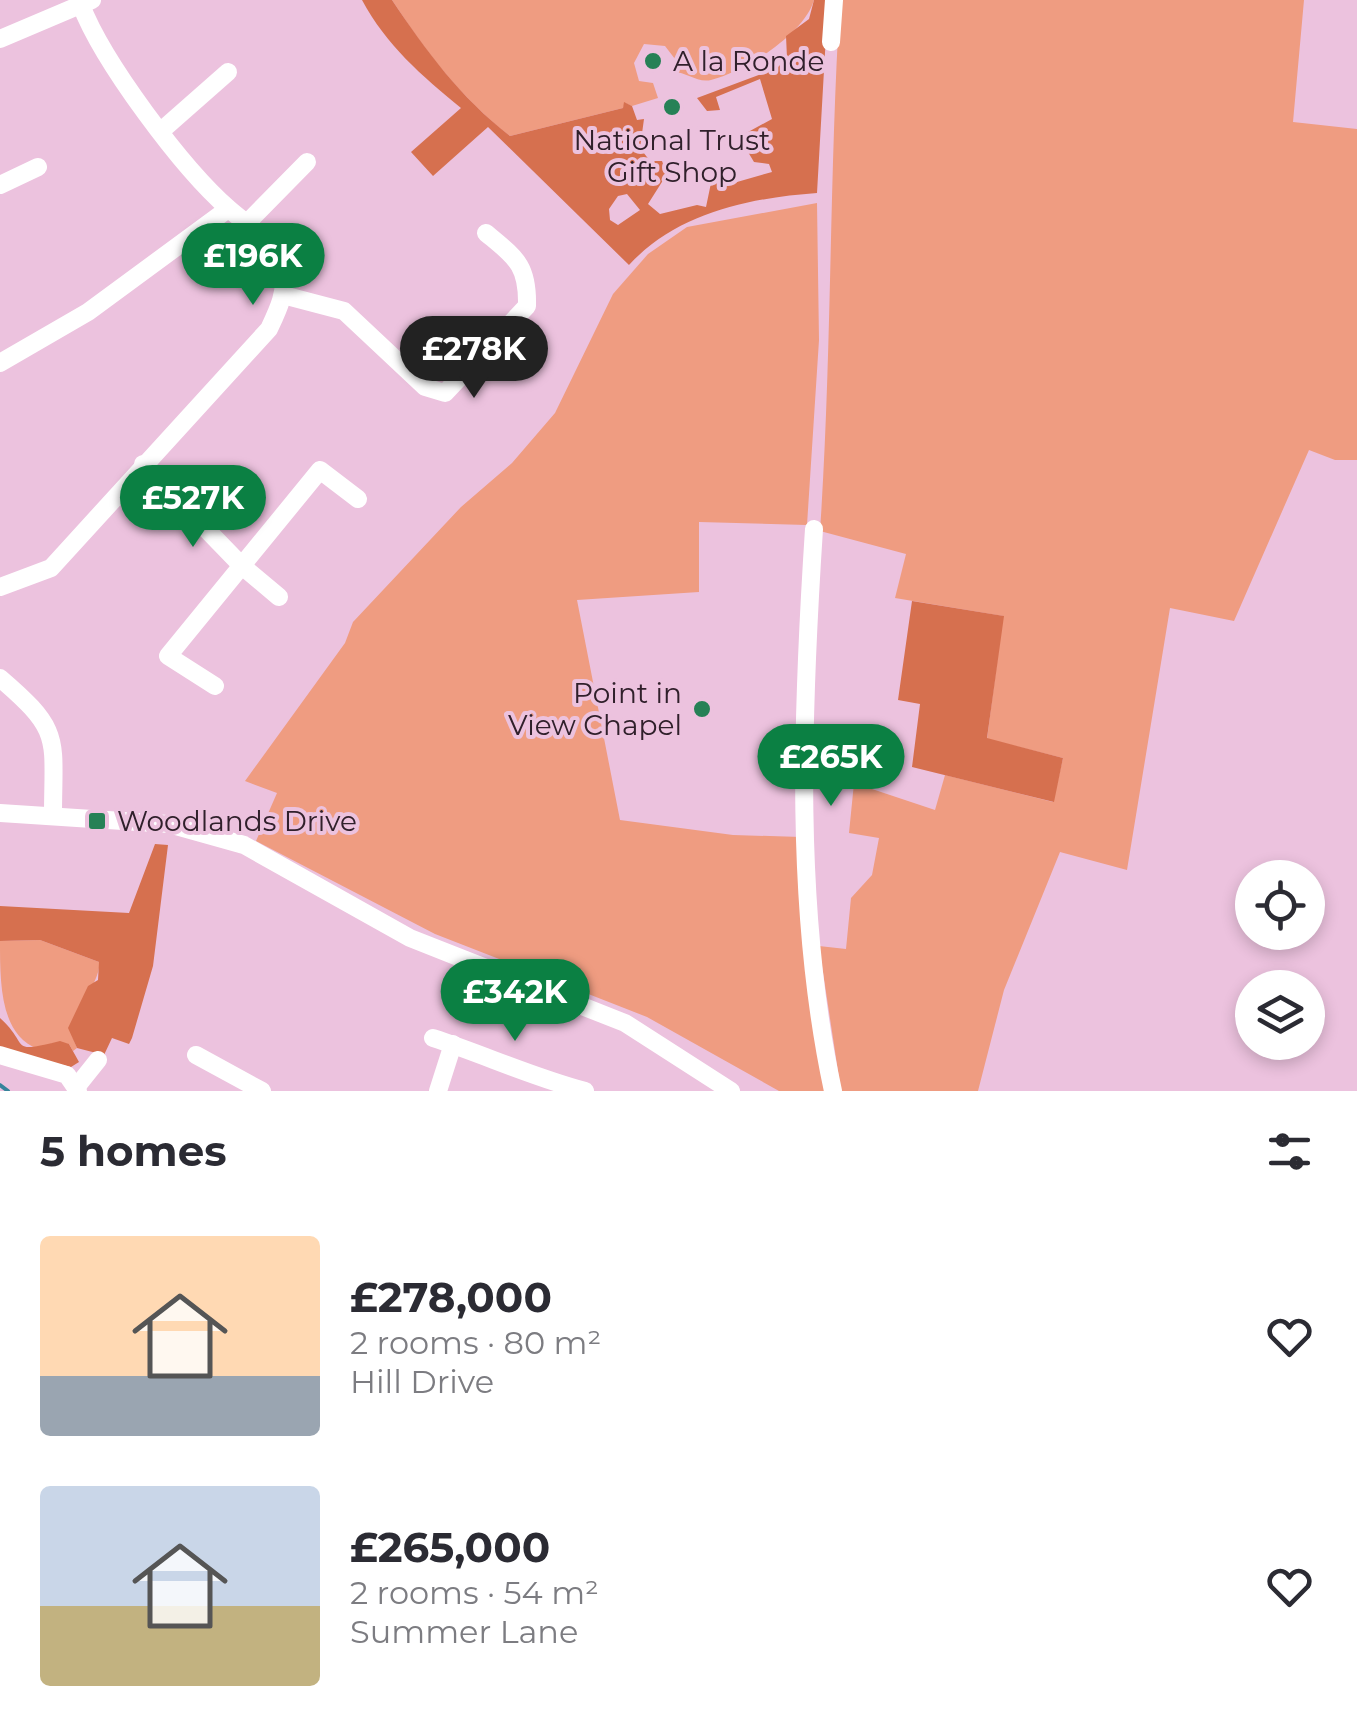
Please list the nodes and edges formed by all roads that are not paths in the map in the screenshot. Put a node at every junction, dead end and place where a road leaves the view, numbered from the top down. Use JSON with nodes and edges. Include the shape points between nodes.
{"nodes":[{"id":1,"x":834,"y":0,"type":"edge"},
{"id":2,"x":87,"y":2,"type":"edge"},
{"id":3,"x":0,"y":40,"type":"edge"},
{"id":4,"x":831,"y":42,"type":"dead end"},
{"id":5,"x":228,"y":72,"type":"dead end"},
{"id":6,"x":161,"y":130,"type":"junction"},
{"id":7,"x":307,"y":162,"type":"dead end"},
{"id":8,"x":38,"y":166,"type":"dead end"},
{"id":9,"x":0,"y":184,"type":"edge"},
{"id":10,"x":228,"y":209,"type":"junction"},
{"id":11,"x":248,"y":222,"type":"junction"},
{"id":12,"x":486,"y":233,"type":"dead end"},
{"id":13,"x":283,"y":296,"type":"junction"},
{"id":14,"x":0,"y":363,"type":"edge"},
{"id":15,"x":143,"y":464,"type":"junction"},
{"id":16,"x":358,"y":500,"type":"dead end"},
{"id":17,"x":814,"y":529,"type":"dead end"},
{"id":18,"x":241,"y":565,"type":"junction"},
{"id":19,"x":0,"y":587,"type":"edge"},
{"id":20,"x":280,"y":598,"type":"dead end"},
{"id":21,"x":0,"y":678,"type":"edge"},
{"id":22,"x":215,"y":686,"type":"dead end"},
{"id":23,"x":0,"y":812,"type":"edge"},
{"id":24,"x":54,"y":816,"type":"junction"},
{"id":25,"x":433,"y":1038,"type":"dead end"},
{"id":26,"x":453,"y":1044,"type":"junction"},
{"id":27,"x":0,"y":1055,"type":"edge"},
{"id":28,"x":196,"y":1055,"type":"dead end"},
{"id":29,"x":98,"y":1060,"type":"dead end"},
{"id":30,"x":78,"y":1088,"type":"edge"},
{"id":31,"x":262,"y":1091,"type":"edge"},
{"id":32,"x":438,"y":1091,"type":"edge"},
{"id":33,"x":585,"y":1091,"type":"edge"},
{"id":34,"x":731,"y":1091,"type":"edge"},
{"id":35,"x":833,"y":1091,"type":"edge"}],
"edges":[{"from":1,"to":4,"type":"street"},
{"from":2,"to":3,"type":"street"},
{"from":2,"to":6,"type":"street","via":[[106,55]]},
{"from":5,"to":6,"type":"street"},
{"from":6,"to":10,"type":"street"},
{"from":7,"to":11,"type":"street"},
{"from":8,"to":9,"type":"street"},
{"from":10,"to":11,"type":"street"},
{"from":10,"to":14,"type":"street","via":[[88,312]]},
{"from":11,"to":13,"type":"street","via":[[284,269]]},
{"from":12,"to":13,"type":"street","via":[[528,277],[527,306],[444,394],[424,388],[344,311]]},
{"from":13,"to":15,"type":"street","via":[[269,329]]},
{"from":15,"to":18,"type":"street"},
{"from":15,"to":19,"type":"street","via":[[51,568]]},
{"from":16,"to":18,"type":"street","via":[[320,470]]},
{"from":17,"to":35,"type":"street","via":[[806,714],[809,918],[814,1002]]},
{"from":18,"to":20,"type":"street"},
{"from":18,"to":22,"type":"street","via":[[168,656]]},
{"from":21,"to":24,"type":"street","via":[[33,706],[54,736]]},
{"from":23,"to":24,"type":"street"},
{"from":24,"to":34,"type":"street","via":[[169,824],[244,845],[410,938],[625,1023]]},
{"from":25,"to":26,"type":"street"},
{"from":26,"to":32,"type":"street"},
{"from":26,"to":33,"type":"street"},
{"from":27,"to":30,"type":"street","via":[[67,1074]]},
{"from":28,"to":31,"type":"street","via":[[227,1065]]},
{"from":29,"to":30,"type":"street"}]}
